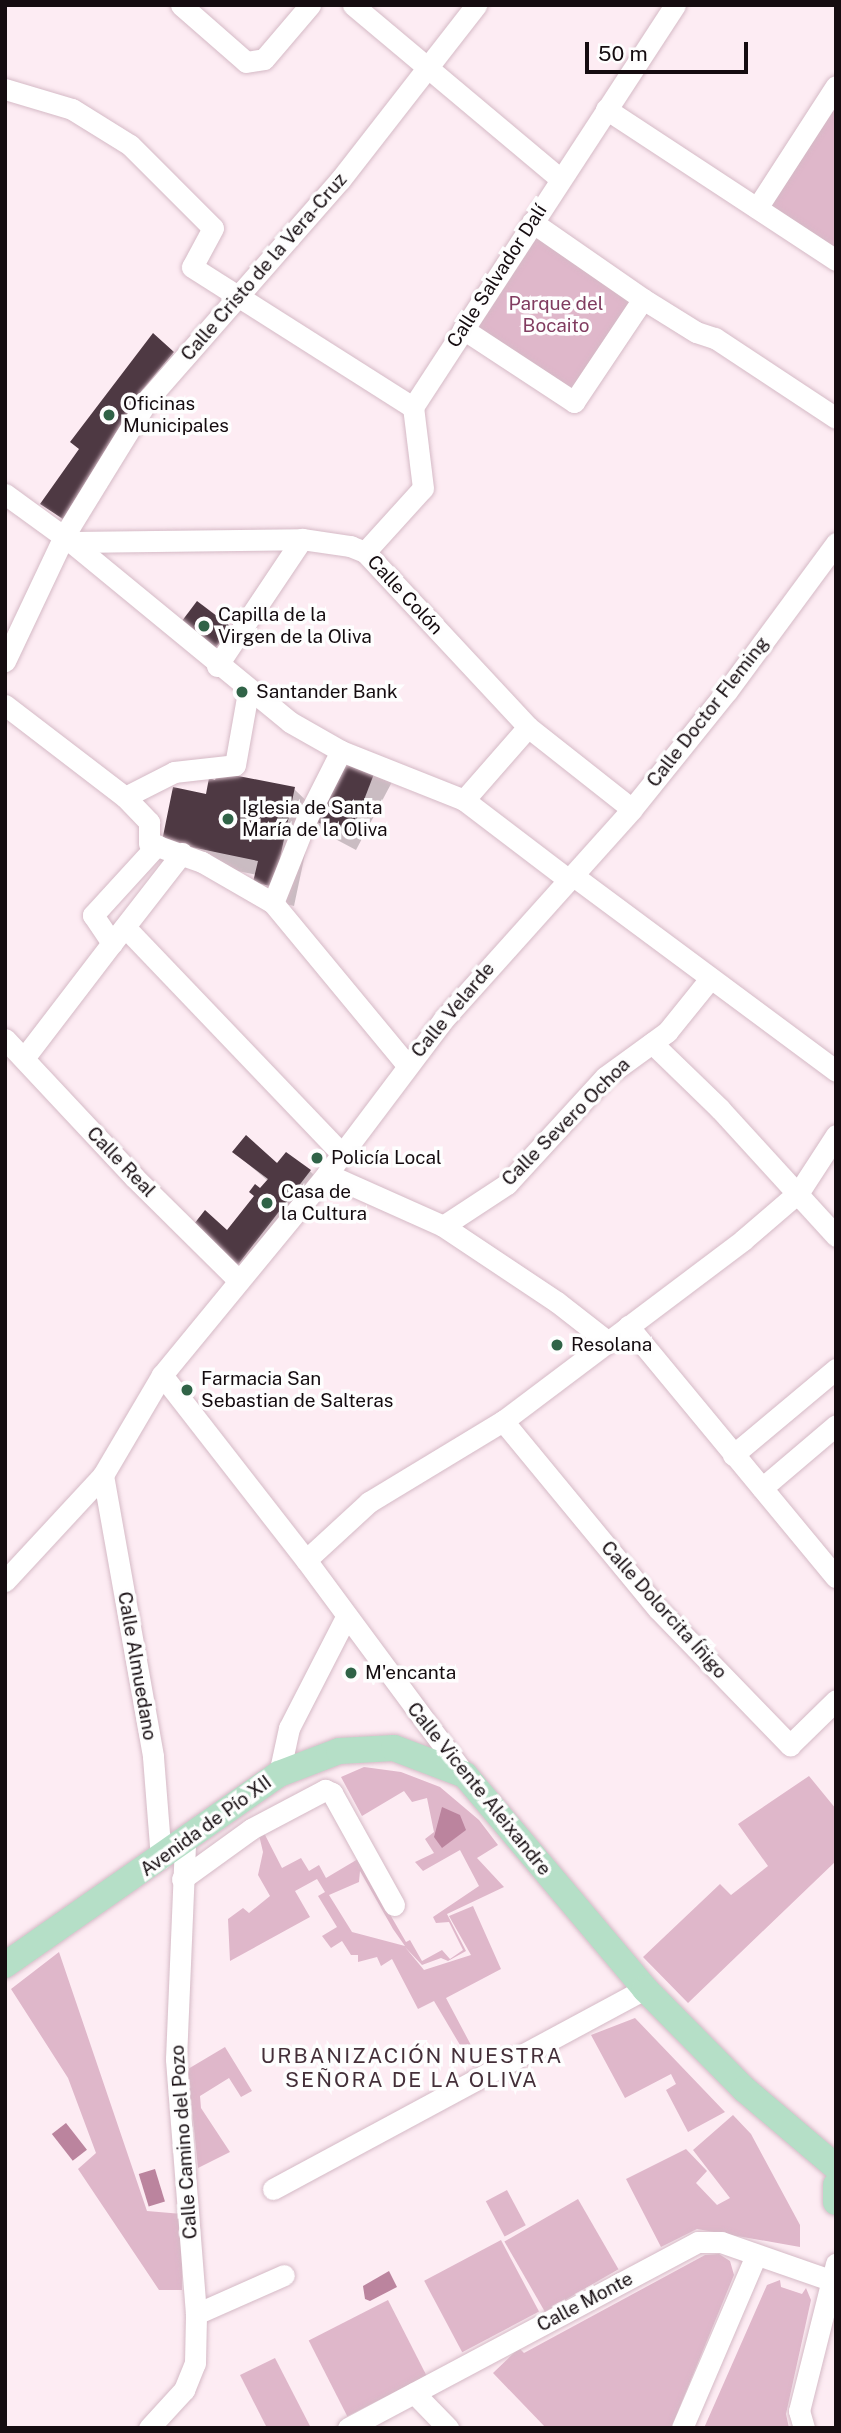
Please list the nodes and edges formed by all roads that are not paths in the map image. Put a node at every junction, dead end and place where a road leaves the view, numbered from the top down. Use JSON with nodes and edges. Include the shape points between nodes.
{"nodes":[{"id":1,"x":181,"y":5,"type":"edge"},
{"id":2,"x":310,"y":5,"type":"edge"},
{"id":3,"x":353,"y":5,"type":"edge"},
{"id":4,"x":476,"y":5,"type":"edge"},
{"id":5,"x":675,"y":5,"type":"edge"},
{"id":6,"x":429,"y":68,"type":"junction"},
{"id":7,"x":5,"y":89,"type":"edge"},
{"id":8,"x":834,"y":93,"type":"edge"},
{"id":9,"x":606,"y":109,"type":"junction"},
{"id":10,"x":560,"y":179,"type":"junction"},
{"id":11,"x":757,"y":208,"type":"junction"},
{"id":12,"x":532,"y":222,"type":"junction"},
{"id":13,"x":836,"y":260,"type":"edge"},
{"id":14,"x":235,"y":298,"type":"junction"},
{"id":15,"x":643,"y":299,"type":"junction"},
{"id":16,"x":463,"y":329,"type":"junction"},
{"id":17,"x":413,"y":407,"type":"junction"},
{"id":18,"x":836,"y":418,"type":"edge"},
{"id":19,"x":5,"y":494,"type":"edge"},
{"id":20,"x":68,"y":539,"type":"junction"},
{"id":21,"x":302,"y":539,"type":"junction"},
{"id":22,"x":836,"y":543,"type":"edge"},
{"id":23,"x":365,"y":552,"type":"junction"},
{"id":24,"x":828,"y":570,"type":"edge"},
{"id":25,"x":5,"y":661,"type":"edge"},
{"id":26,"x":217,"y":666,"type":"junction"},
{"id":27,"x":248,"y":692,"type":"junction"},
{"id":28,"x":8,"y":715,"type":"edge"},
{"id":29,"x":528,"y":727,"type":"junction"},
{"id":30,"x":341,"y":751,"type":"junction"},
{"id":31,"x":125,"y":797,"type":"junction"},
{"id":32,"x":464,"y":800,"type":"junction"},
{"id":33,"x":632,"y":809,"type":"junction"},
{"id":34,"x":157,"y":845,"type":"junction"},
{"id":35,"x":182,"y":853,"type":"junction"},
{"id":36,"x":572,"y":879,"type":"junction"},
{"id":37,"x":273,"y":903,"type":"junction"},
{"id":38,"x":119,"y":935,"type":"junction"},
{"id":39,"x":709,"y":980,"type":"junction"},
{"id":40,"x":5,"y":1040,"type":"edge"},
{"id":41,"x":652,"y":1043,"type":"junction"},
{"id":42,"x":24,"y":1058,"type":"junction"},
{"id":43,"x":407,"y":1065,"type":"junction"},
{"id":44,"x":836,"y":1071,"type":"edge"},
{"id":45,"x":836,"y":1135,"type":"edge"},
{"id":46,"x":342,"y":1154,"type":"junction"},
{"id":47,"x":327,"y":1174,"type":"junction"},
{"id":48,"x":799,"y":1192,"type":"junction"},
{"id":49,"x":443,"y":1226,"type":"junction"},
{"id":50,"x":836,"y":1236,"type":"edge"},
{"id":51,"x":239,"y":1281,"type":"junction"},
{"id":52,"x":628,"y":1326,"type":"junction"},
{"id":53,"x":607,"y":1341,"type":"junction"},
{"id":54,"x":836,"y":1369,"type":"edge"},
{"id":55,"x":162,"y":1375,"type":"junction"},
{"id":56,"x":503,"y":1421,"type":"junction"},
{"id":57,"x":836,"y":1425,"type":"edge"},
{"id":58,"x":733,"y":1455,"type":"junction"},
{"id":59,"x":103,"y":1475,"type":"junction"},
{"id":60,"x":762,"y":1488,"type":"junction"},
{"id":61,"x":306,"y":1560,"type":"junction"},
{"id":62,"x":836,"y":1577,"type":"edge"},
{"id":63,"x":5,"y":1581,"type":"edge"},
{"id":64,"x":346,"y":1617,"type":"junction"},
{"id":65,"x":836,"y":1700,"type":"edge"},
{"id":66,"x":279,"y":1774,"type":"junction"},
{"id":67,"x":465,"y":1775,"type":"junction"},
{"id":68,"x":185,"y":1841,"type":"junction"},
{"id":69,"x":161,"y":1859,"type":"junction"},
{"id":70,"x":182,"y":1879,"type":"junction"},
{"id":71,"x":394,"y":1905,"type":"dead end"},
{"id":72,"x":5,"y":1965,"type":"edge"},
{"id":73,"x":645,"y":1989,"type":"junction"},
{"id":74,"x":836,"y":2167,"type":"edge"},
{"id":75,"x":836,"y":2186,"type":"edge"},
{"id":76,"x":273,"y":2189,"type":"dead end"},
{"id":77,"x":836,"y":2202,"type":"edge"},
{"id":78,"x":756,"y":2255,"type":"junction"},
{"id":79,"x":284,"y":2275,"type":"dead end"},
{"id":80,"x":835,"y":2275,"type":"edge"},
{"id":81,"x":196,"y":2314,"type":"junction"},
{"id":82,"x":414,"y":2393,"type":"junction"},
{"id":83,"x":149,"y":2428,"type":"edge"},
{"id":84,"x":348,"y":2428,"type":"edge"},
{"id":85,"x":448,"y":2428,"type":"edge"},
{"id":86,"x":682,"y":2428,"type":"edge"},
{"id":87,"x":804,"y":2428,"type":"edge"}],
"edges":[{"from":1,"to":2,"type":"street","via":[[246,62],[264,59]]},
{"from":3,"to":6,"type":"street"},
{"from":4,"to":6,"type":"street","name":"Calle Cristo de la Vera-Cruz"},
{"from":5,"to":9,"type":"street","name":"Calle Salvador Dalí"},
{"from":6,"to":10,"type":"street"},
{"from":6,"to":14,"type":"street","name":"Calle Cristo de la Vera-Cruz","via":[[340,180]]},
{"from":7,"to":14,"type":"street","via":[[72,109],[130,145],[176,186],[213,228],[192,267]]},
{"from":8,"to":11,"type":"street"},
{"from":9,"to":10,"type":"street","name":"Calle Salvador Dalí"},
{"from":9,"to":11,"type":"street"},
{"from":10,"to":12,"type":"street","name":"Calle Salvador Dalí"},
{"from":11,"to":13,"type":"street"},
{"from":12,"to":15,"type":"street"},
{"from":12,"to":16,"type":"street","name":"Calle Salvador Dalí"},
{"from":14,"to":17,"type":"street"},
{"from":14,"to":20,"type":"street","name":"Calle Cristo de la Vera-Cruz","via":[[149,398]]},
{"from":15,"to":16,"type":"street","via":[[574,402]]},
{"from":15,"to":18,"type":"street","via":[[696,332],[715,338]]},
{"from":16,"to":17,"type":"street","name":"Calle Salvador Dalí"},
{"from":17,"to":23,"type":"street","via":[[423,488]]},
{"from":19,"to":20,"type":"street"},
{"from":20,"to":21,"type":"street","name":"Calle Colón"},
{"from":20,"to":25,"type":"street","name":"Calle Cristo de la Vera-Cruz"},
{"from":20,"to":26,"type":"street"},
{"from":21,"to":23,"type":"street","name":"Calle Colón","via":[[350,545]]},
{"from":21,"to":26,"type":"street"},
{"from":22,"to":24,"type":"street","name":"Calle Doctor Fleming"},
{"from":23,"to":29,"type":"street","name":"Calle Colón"},
{"from":24,"to":33,"type":"street","name":"Calle Doctor Fleming"},
{"from":26,"to":27,"type":"street"},
{"from":27,"to":30,"type":"street"},
{"from":27,"to":31,"type":"street","via":[[235,765],[174,772]]},
{"from":28,"to":31,"type":"street"},
{"from":29,"to":32,"type":"street"},
{"from":29,"to":33,"type":"street","name":"Calle Colón"},
{"from":30,"to":32,"type":"street"},
{"from":30,"to":37,"type":"street","via":[[307,818]]},
{"from":31,"to":34,"type":"street","via":[[149,822],[149,843]]},
{"from":32,"to":36,"type":"street"},
{"from":33,"to":36,"type":"street","name":"Calle Doctor Fleming"},
{"from":34,"to":35,"type":"street"},
{"from":34,"to":38,"type":"street","via":[[93,915]]},
{"from":35,"to":37,"type":"street"},
{"from":35,"to":38,"type":"street"},
{"from":36,"to":39,"type":"street"},
{"from":36,"to":43,"type":"street","name":"Calle Velarde","via":[[560,884]]},
{"from":37,"to":43,"type":"street"},
{"from":38,"to":42,"type":"street"},
{"from":38,"to":46,"type":"street"},
{"from":39,"to":41,"type":"street","name":"Calle Severo Ochoa","via":[[688,1010]]},
{"from":39,"to":44,"type":"street"},
{"from":40,"to":42,"type":"street","name":"Calle Real"},
{"from":41,"to":48,"type":"street"},
{"from":41,"to":49,"type":"street","name":"Calle Severo Ochoa","via":[[605,1077],[507,1184]]},
{"from":42,"to":51,"type":"street","name":"Calle Real"},
{"from":43,"to":46,"type":"street","name":"Calle Velarde"},
{"from":45,"to":48,"type":"street"},
{"from":46,"to":47,"type":"street","name":"Calle Velarde"},
{"from":47,"to":49,"type":"street"},
{"from":47,"to":51,"type":"street","name":"Calle Velarde"},
{"from":48,"to":50,"type":"street"},
{"from":48,"to":52,"type":"street"},
{"from":49,"to":53,"type":"street"},
{"from":51,"to":55,"type":"street","name":"Calle Velarde"},
{"from":52,"to":53,"type":"street"},
{"from":52,"to":58,"type":"street"},
{"from":53,"to":56,"type":"street"},
{"from":54,"to":58,"type":"street"},
{"from":55,"to":59,"type":"street","name":"Calle Velarde"},
{"from":55,"to":61,"type":"street","name":"Calle Vicente Aleixandre"},
{"from":56,"to":61,"type":"street","via":[[369,1502]]},
{"from":56,"to":65,"type":"street","name":"Calle Dolorcita Íñigo","via":[[658,1609],[790,1745]]},
{"from":57,"to":60,"type":"street"},
{"from":58,"to":60,"type":"street"},
{"from":59,"to":63,"type":"street","name":"Calle Velarde"},
{"from":59,"to":69,"type":"street","name":"Calle Almuedano","via":[[153,1757]]},
{"from":60,"to":62,"type":"street"},
{"from":61,"to":64,"type":"street","name":"Calle Vicente Aleixandre"},
{"from":64,"to":66,"type":"street","via":[[289,1728]]},
{"from":64,"to":67,"type":"street","name":"Calle Vicente Aleixandre"},
{"from":66,"to":67,"type":"main road","name":"Avenida de Pío XII","via":[[338,1751],[368,1747],[418,1754]]},
{"from":66,"to":68,"type":"main road","name":"Avenida de Pío XII"},
{"from":67,"to":73,"type":"main road","name":"Calle Vicente Aleixandre"},
{"from":68,"to":69,"type":"main road","name":"Avenida de Pío XII"},
{"from":68,"to":70,"type":"street","name":"Calle Camino del Pozo"},
{"from":69,"to":72,"type":"main road","name":"Avenida de Pío XII"},
{"from":70,"to":71,"type":"street","via":[[251,1829],[326,1790],[332,1793]]},
{"from":70,"to":81,"type":"street","name":"Calle Camino del Pozo","via":[[176,2059]]},
{"from":73,"to":74,"type":"main road","name":"Calle Vicente Aleixandre","via":[[744,2089]]},
{"from":73,"to":76,"type":"street"},
{"from":75,"to":77,"type":"main road"},
{"from":78,"to":80,"type":"street","name":"Calle Monte"},
{"from":78,"to":82,"type":"street","name":"Calle Monte","via":[[721,2242],[698,2242]]},
{"from":78,"to":86,"type":"street"},
{"from":79,"to":81,"type":"street"},
{"from":80,"to":87,"type":"street","via":[[799,2412]]},
{"from":81,"to":83,"type":"street","name":"Calle Camino del Pozo","via":[[195,2363],[188,2381]]},
{"from":82,"to":84,"type":"street","name":"Calle Monte"},
{"from":82,"to":85,"type":"street"}]}
